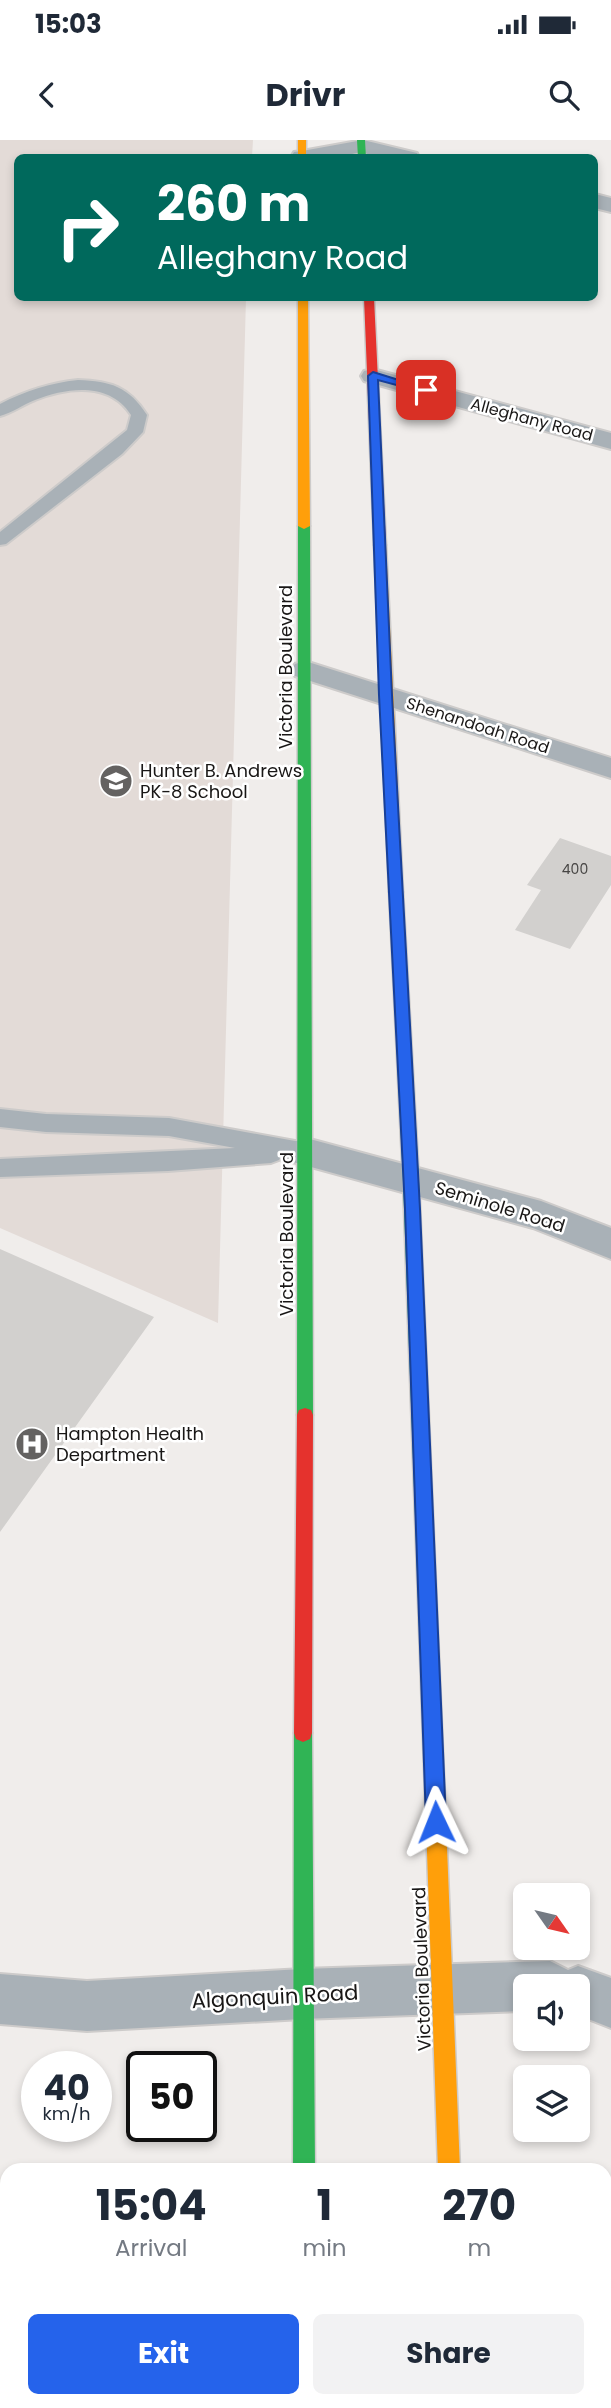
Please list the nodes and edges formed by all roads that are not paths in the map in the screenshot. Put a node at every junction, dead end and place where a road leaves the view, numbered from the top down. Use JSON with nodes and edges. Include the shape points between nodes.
{"nodes":[{"id":1,"x":361,"y":148,"type":"edge"},
{"id":2,"x":322,"y":154,"type":"edge"},
{"id":3,"x":390,"y":154,"type":"edge"},
{"id":4,"x":303,"y":301,"type":"edge"},
{"id":5,"x":369,"y":301,"type":"edge"},
{"id":6,"x":373,"y":376,"type":"junction"},
{"id":7,"x":0,"y":411,"type":"edge"},
{"id":8,"x":611,"y":441,"type":"edge"},
{"id":9,"x":0,"y":540,"type":"edge"},
{"id":10,"x":305,"y":670,"type":"junction"},
{"id":11,"x":386,"y":695,"type":"junction"},
{"id":12,"x":611,"y":768,"type":"edge"},
{"id":13,"x":0,"y":1118,"type":"edge"},
{"id":14,"x":306,"y":1152,"type":"junction"},
{"id":15,"x":0,"y":1168,"type":"edge"},
{"id":16,"x":411,"y":1181,"type":"junction"},
{"id":17,"x":611,"y":1244,"type":"edge"},
{"id":18,"x":513,"y":1987,"type":"edge"},
{"id":19,"x":442,"y":1989,"type":"junction"},
{"id":20,"x":302,"y":1994,"type":"junction"},
{"id":21,"x":590,"y":1995,"type":"edge"},
{"id":22,"x":0,"y":1999,"type":"edge"},
{"id":23,"x":611,"y":2003,"type":"edge"},
{"id":24,"x":304,"y":2163,"type":"edge"},
{"id":25,"x":449,"y":2163,"type":"edge"}],
"edges":[{"from":1,"to":2,"type":"street"},
{"from":1,"to":3,"type":"street"},
{"from":4,"to":10,"type":"main road","name":"Victoria Boulevard"},
{"from":5,"to":6,"type":"main road","name":"Victoria Boulevard"},
{"from":6,"to":8,"type":"street","name":"Alleghany Road"},
{"from":6,"to":11,"type":"main road","name":"Victoria Boulevard"},
{"from":7,"to":9,"type":"lane","via":[[50,388],[80,385],[127,398],[139,415],[135,432],[116,450]]},
{"from":10,"to":11,"type":"street","name":"Shenandoah Road"},
{"from":10,"to":14,"type":"main road","name":"Victoria Boulevard"},
{"from":11,"to":12,"type":"street","name":"Shenandoah Road"},
{"from":11,"to":16,"type":"main road","name":"Victoria Boulevard"},
{"from":13,"to":14,"type":"lane","via":[[169,1127]]},
{"from":14,"to":15,"type":"lane","via":[[168,1163]]},
{"from":14,"to":16,"type":"street","name":"Seminole Road"},
{"from":14,"to":20,"type":"main road","name":"Victoria Boulevard"},
{"from":16,"to":17,"type":"street","name":"Seminole Road","via":[[541,1216]]},
{"from":16,"to":19,"type":"main road","name":"Victoria Boulevard"},
{"from":18,"to":19,"type":"street","name":"Algonquin Road"},
{"from":19,"to":20,"type":"street","name":"Algonquin Road"},
{"from":19,"to":25,"type":"main road","name":"Victoria Boulevard"},
{"from":20,"to":22,"type":"street","name":"Algonquin Road","via":[[87,2006]]},
{"from":20,"to":24,"type":"main road","name":"Victoria Boulevard"},
{"from":21,"to":23,"type":"street"}]}
